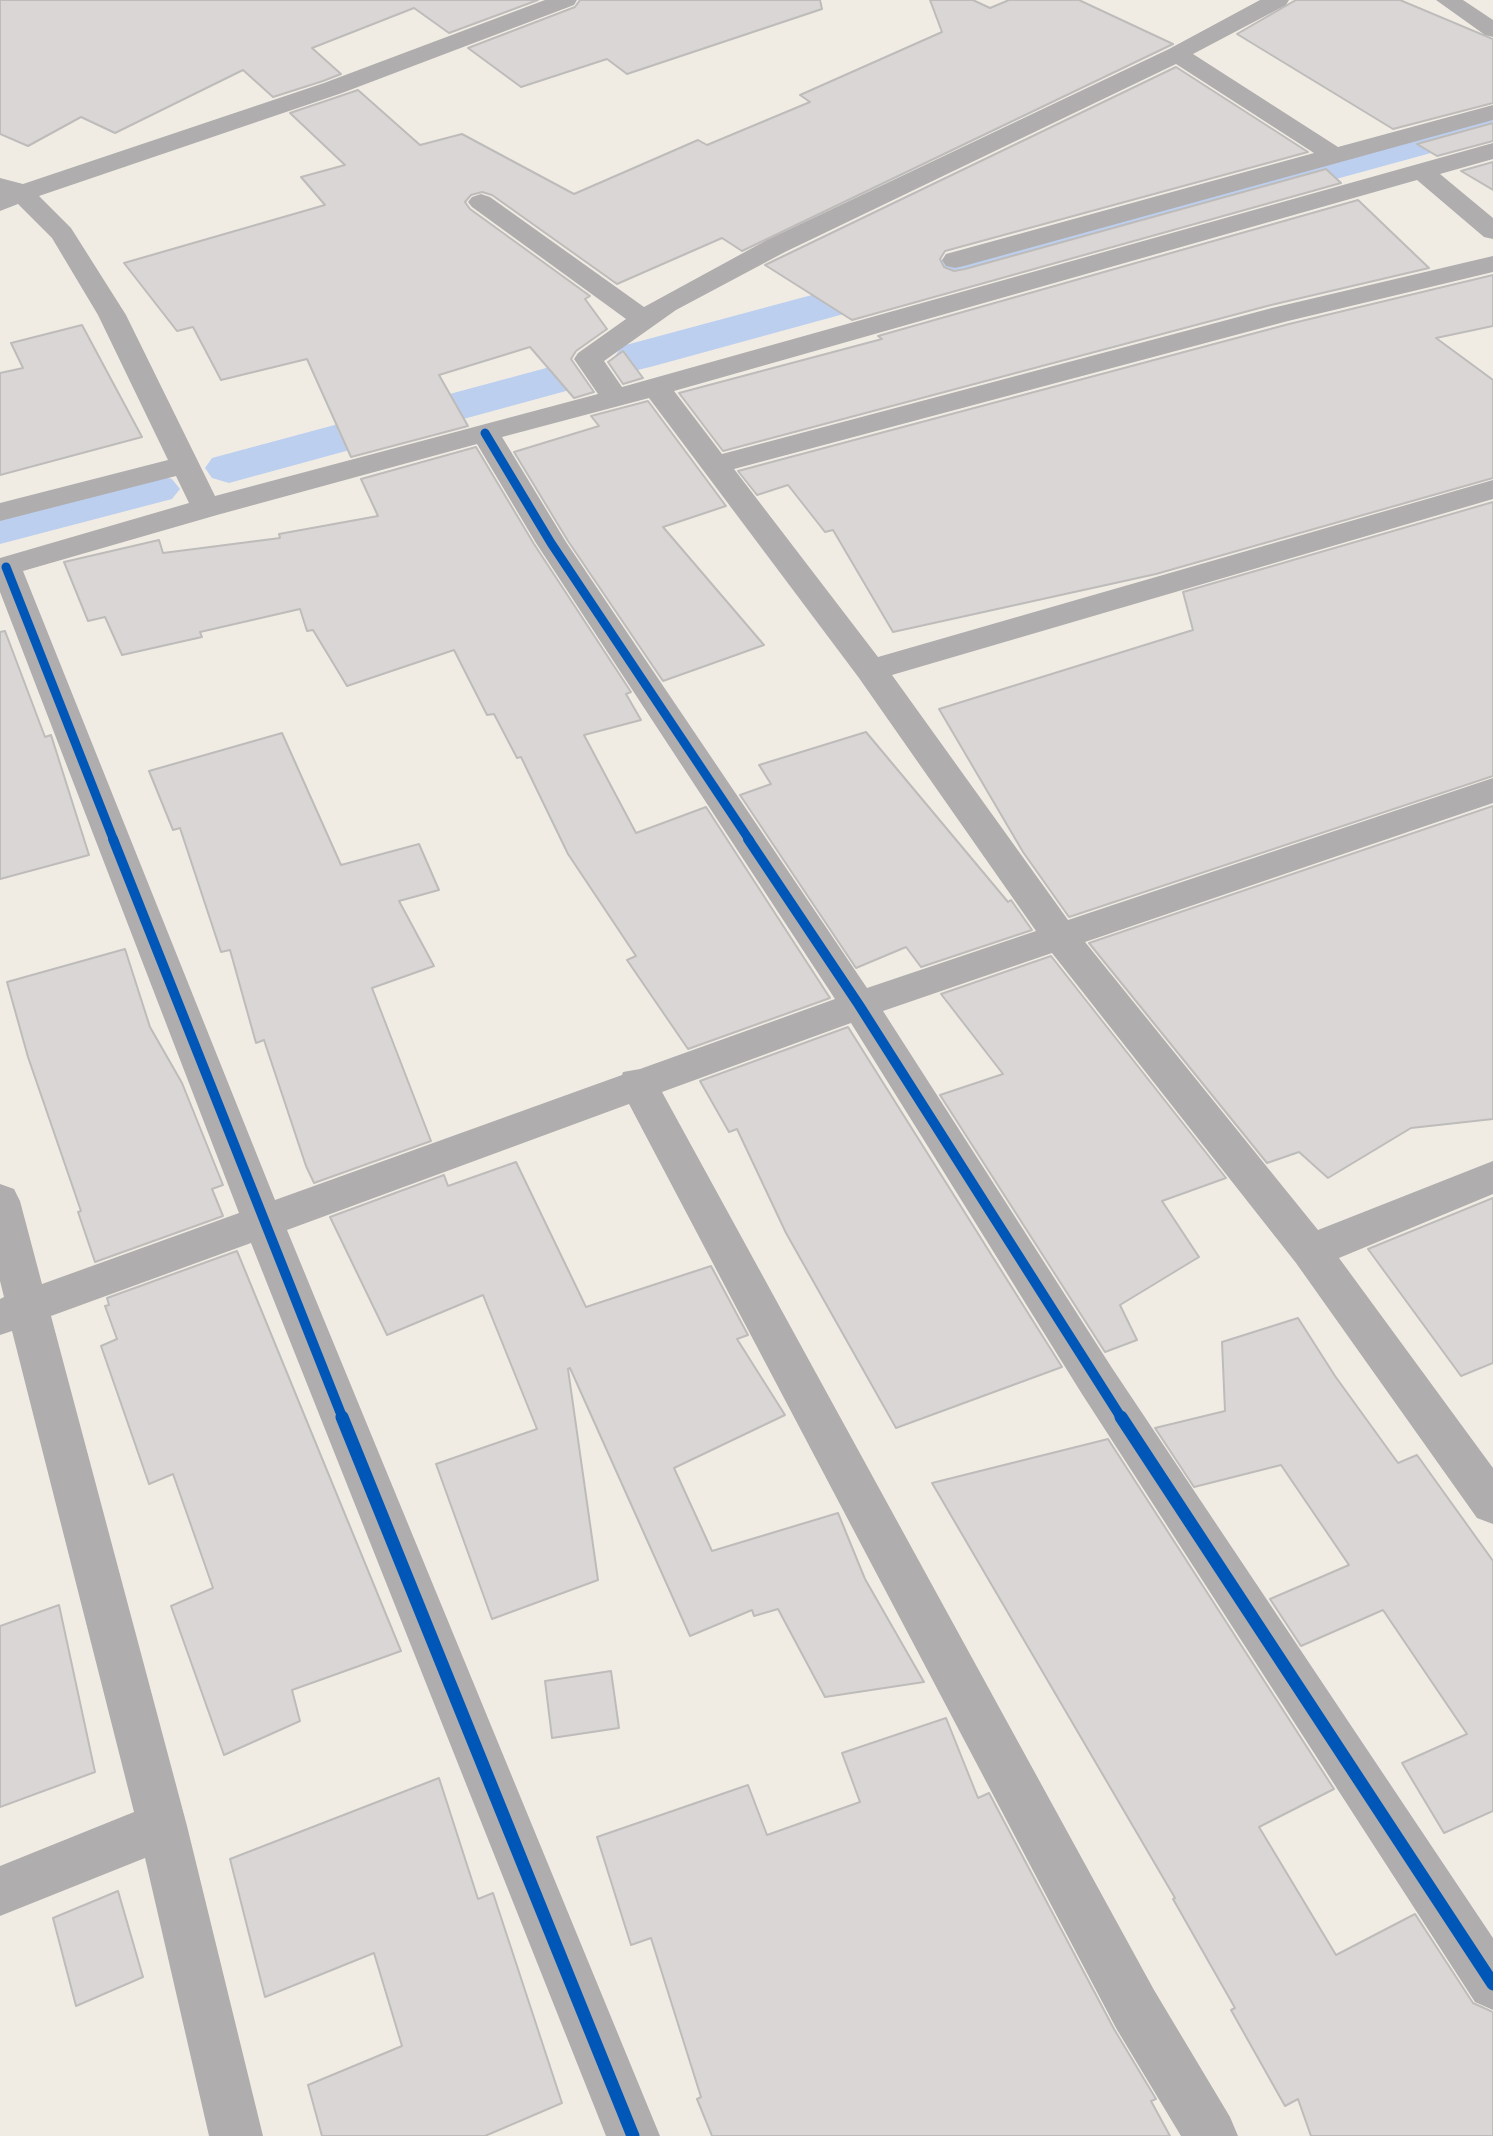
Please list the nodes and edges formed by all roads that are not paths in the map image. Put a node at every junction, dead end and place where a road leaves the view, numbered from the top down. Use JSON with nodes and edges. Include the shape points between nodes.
{"nodes":[{"id":1,"x":566,"y":0,"type":"edge"},
{"id":2,"x":1278,"y":0,"type":"edge"},
{"id":3,"x":1447,"y":0,"type":"edge"},
{"id":4,"x":1493,"y":30,"type":"edge"},
{"id":5,"x":1177,"y":54,"type":"junction"},
{"id":6,"x":1493,"y":112,"type":"edge"},
{"id":7,"x":1493,"y":151,"type":"edge"},
{"id":8,"x":1335,"y":156,"type":"junction"},
{"id":9,"x":1422,"y":172,"type":"junction"},
{"id":10,"x":7,"y":193,"type":"edge"},
{"id":11,"x":481,"y":201,"type":"dead end"},
{"id":12,"x":1493,"y":230,"type":"edge"},
{"id":13,"x":954,"y":260,"type":"dead end"},
{"id":14,"x":1493,"y":264,"type":"edge"},
{"id":15,"x":645,"y":320,"type":"junction"},
{"id":16,"x":656,"y":387,"type":"junction"},
{"id":17,"x":615,"y":397,"type":"junction"},
{"id":18,"x":485,"y":433,"type":"junction"},
{"id":19,"x":185,"y":464,"type":"junction"},
{"id":20,"x":715,"y":465,"type":"junction"},
{"id":21,"x":1493,"y":489,"type":"edge"},
{"id":22,"x":206,"y":508,"type":"junction"},
{"id":23,"x":0,"y":512,"type":"edge"},
{"id":24,"x":3,"y":568,"type":"edge"},
{"id":25,"x":871,"y":670,"type":"junction"},
{"id":26,"x":1493,"y":790,"type":"edge"},
{"id":27,"x":1059,"y":936,"type":"junction"},
{"id":28,"x":859,"y":1004,"type":"junction"},
{"id":29,"x":637,"y":1083,"type":"junction"},
{"id":30,"x":1493,"y":1177,"type":"edge"},
{"id":31,"x":0,"y":1201,"type":"edge"},
{"id":32,"x":262,"y":1221,"type":"junction"},
{"id":33,"x":1311,"y":1251,"type":"junction"},
{"id":34,"x":13,"y":1312,"type":"edge"},
{"id":35,"x":1493,"y":1504,"type":"edge"},
{"id":36,"x":162,"y":1826,"type":"junction"},
{"id":37,"x":0,"y":1891,"type":"edge"},
{"id":38,"x":1493,"y":1984,"type":"edge"},
{"id":39,"x":236,"y":2136,"type":"edge"},
{"id":40,"x":633,"y":2136,"type":"edge"},
{"id":41,"x":1211,"y":2136,"type":"edge"}],
"edges":[{"from":1,"to":10,"type":"street","via":[[333,88]]},
{"from":2,"to":5,"type":"street"},
{"from":3,"to":4,"type":"street"},
{"from":5,"to":8,"type":"street"},
{"from":5,"to":15,"type":"street","via":[[776,246],[666,304]]},
{"from":6,"to":8,"type":"street"},
{"from":7,"to":9,"type":"street"},
{"from":8,"to":13,"type":"street"},
{"from":9,"to":12,"type":"street"},
{"from":9,"to":16,"type":"street"},
{"from":10,"to":19,"type":"street","via":[[62,234],[112,315]]},
{"from":11,"to":15,"type":"street"},
{"from":14,"to":20,"type":"street","via":[[1282,314]]},
{"from":15,"to":17,"type":"street","via":[[588,359]]},
{"from":16,"to":17,"type":"street"},
{"from":16,"to":20,"type":"street"},
{"from":17,"to":18,"type":"street"},
{"from":18,"to":22,"type":"street"},
{"from":18,"to":28,"type":"street","via":[[551,543]]},
{"from":19,"to":22,"type":"street"},
{"from":19,"to":23,"type":"street"},
{"from":20,"to":25,"type":"street"},
{"from":21,"to":25,"type":"street"},
{"from":22,"to":24,"type":"street"},
{"from":24,"to":32,"type":"street"},
{"from":25,"to":27,"type":"street"},
{"from":26,"to":27,"type":"street"},
{"from":27,"to":28,"type":"street"},
{"from":27,"to":33,"type":"street"},
{"from":28,"to":29,"type":"street"},
{"from":28,"to":38,"type":"street","via":[[1097,1381]]},
{"from":29,"to":32,"type":"street"},
{"from":29,"to":41,"type":"street","via":[[1128,1996]]},
{"from":30,"to":33,"type":"street"},
{"from":31,"to":34,"type":"street"},
{"from":32,"to":34,"type":"street"},
{"from":32,"to":40,"type":"street"},
{"from":33,"to":35,"type":"street"},
{"from":34,"to":36,"type":"street"},
{"from":36,"to":37,"type":"street"},
{"from":36,"to":39,"type":"street"}]}
